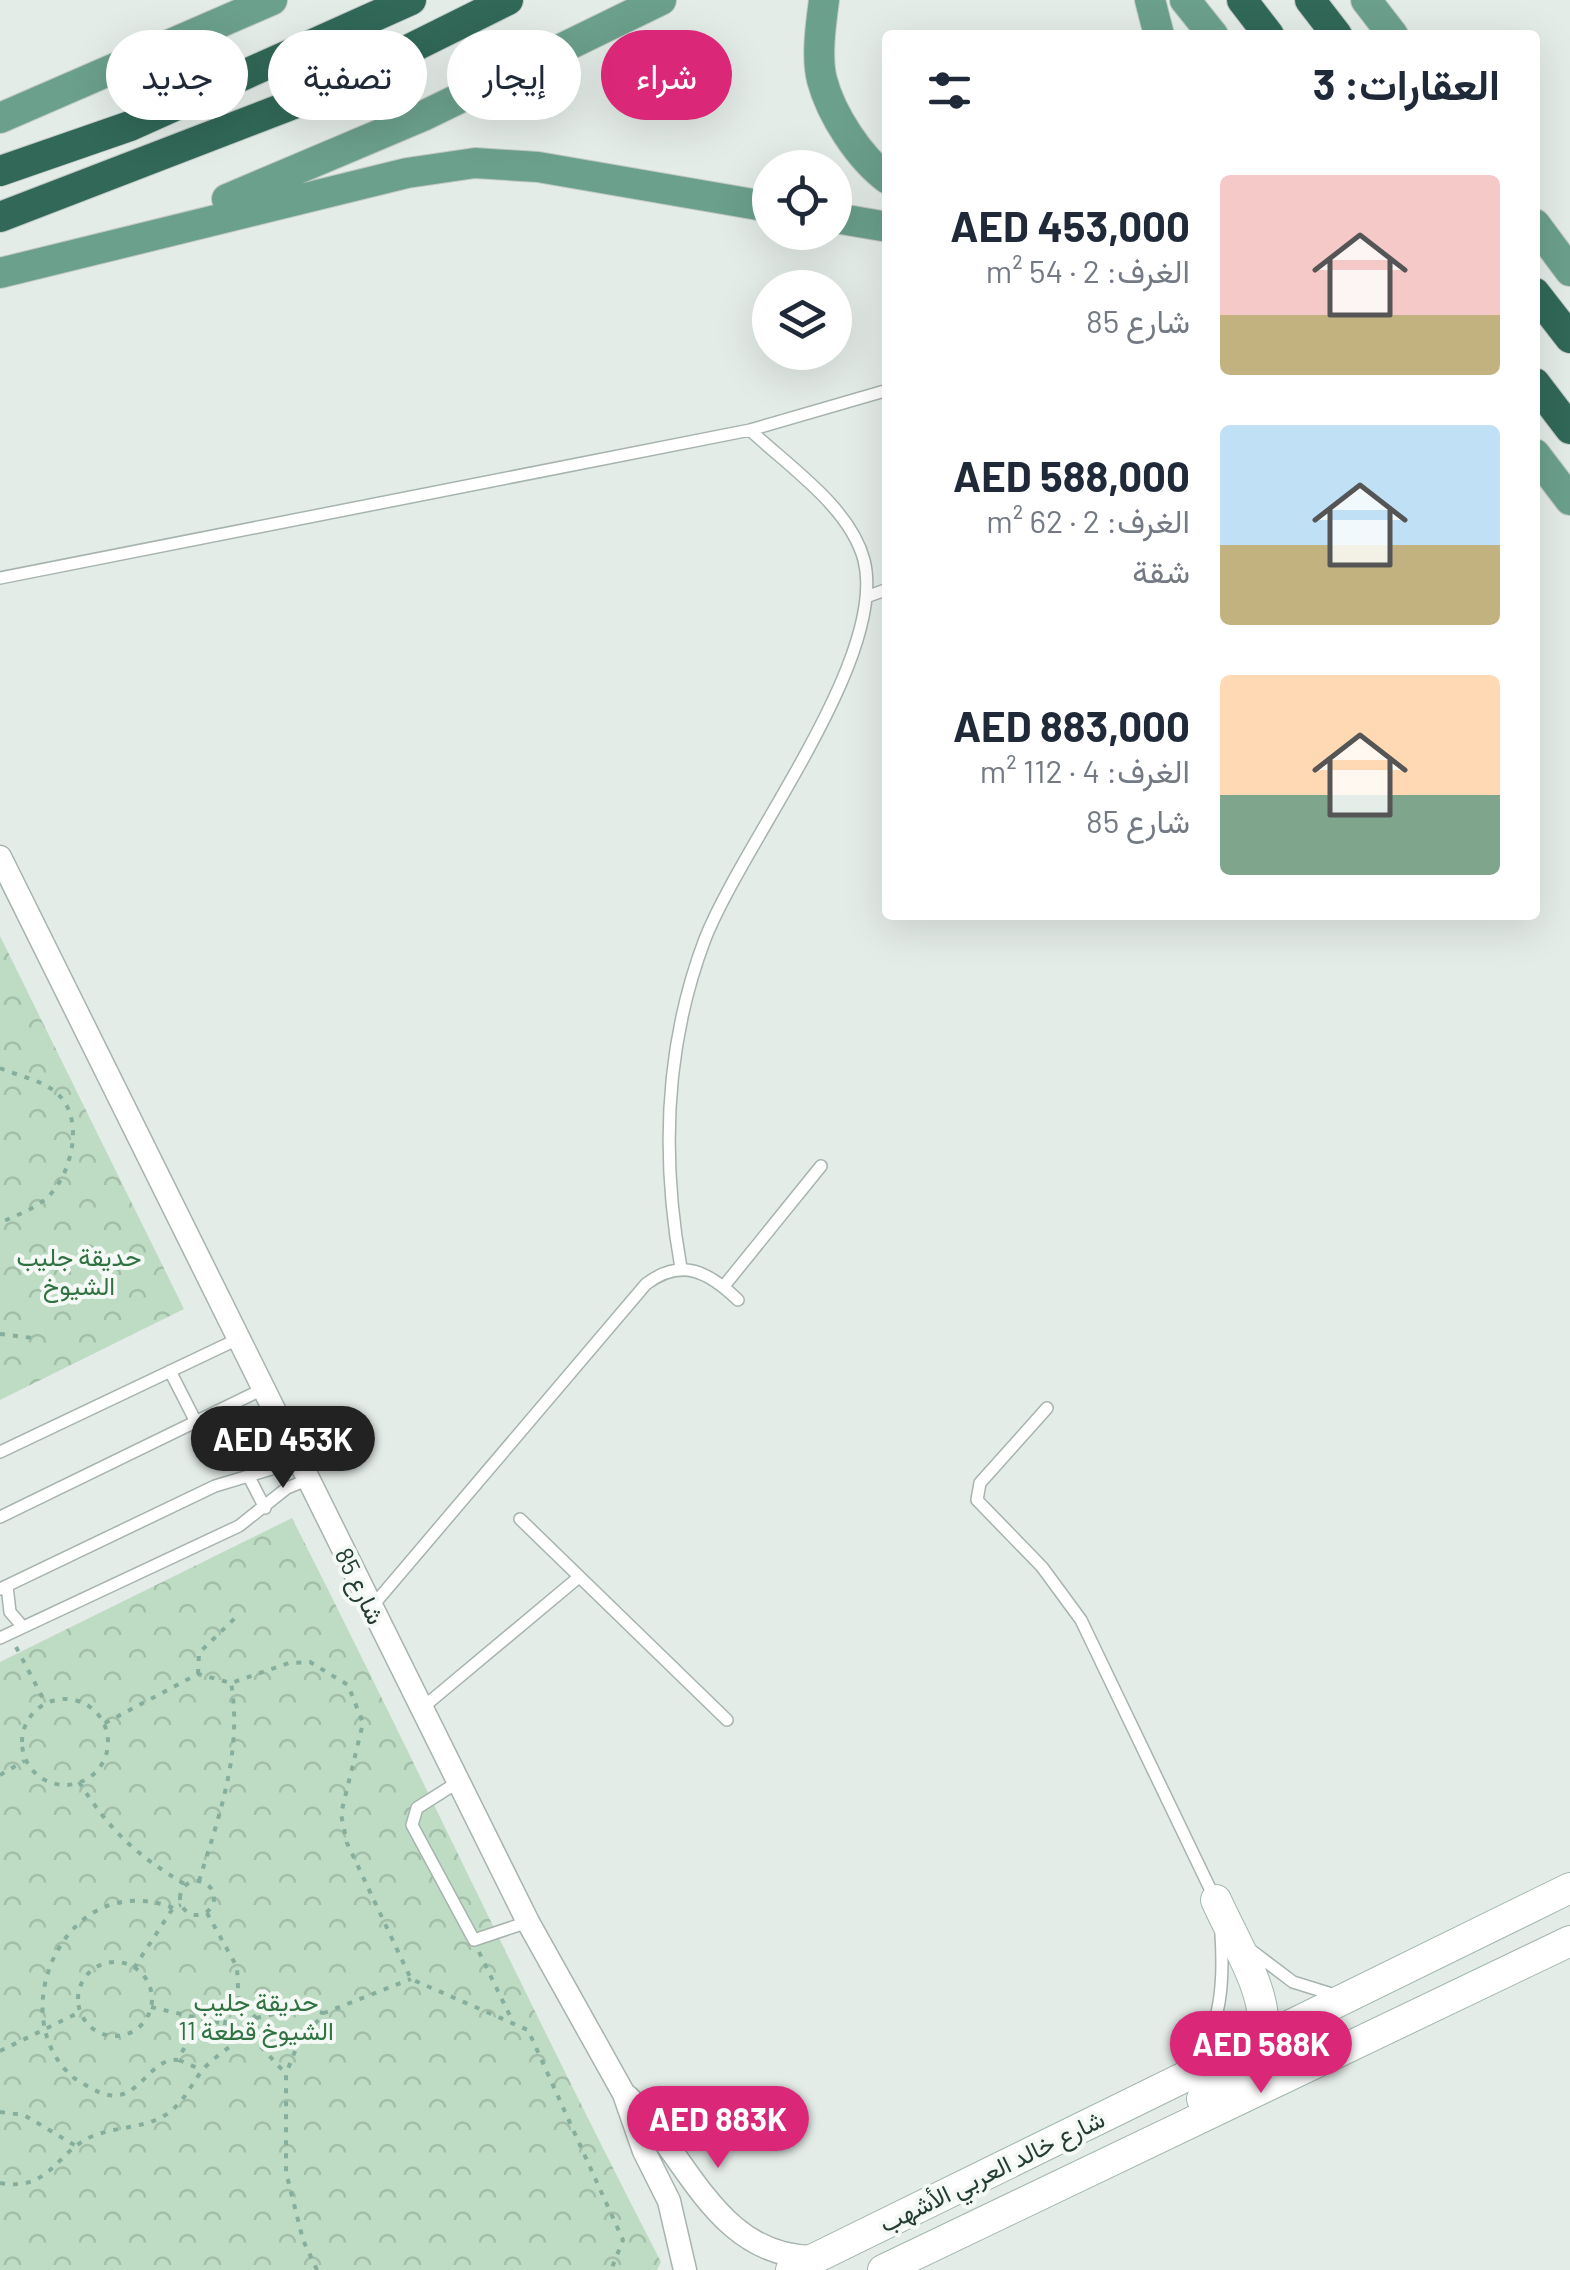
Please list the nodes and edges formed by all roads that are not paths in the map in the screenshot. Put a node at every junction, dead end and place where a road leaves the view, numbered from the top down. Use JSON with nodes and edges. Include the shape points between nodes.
{"nodes":[{"id":1,"x":228,"y":0,"type":"edge"},
{"id":2,"x":272,"y":0,"type":"edge"},
{"id":3,"x":411,"y":0,"type":"edge"},
{"id":4,"x":508,"y":0,"type":"edge"},
{"id":5,"x":661,"y":0,"type":"edge"},
{"id":6,"x":824,"y":0,"type":"edge"},
{"id":7,"x":1150,"y":0,"type":"edge"},
{"id":8,"x":1185,"y":0,"type":"edge"},
{"id":9,"x":1242,"y":0,"type":"edge"},
{"id":10,"x":1310,"y":0,"type":"edge"},
{"id":11,"x":1366,"y":0,"type":"edge"},
{"id":12,"x":1159,"y":30,"type":"edge"},
{"id":13,"x":1209,"y":30,"type":"edge"},
{"id":14,"x":1265,"y":30,"type":"edge"},
{"id":15,"x":1332,"y":30,"type":"edge"},
{"id":16,"x":1388,"y":30,"type":"edge"},
{"id":17,"x":0,"y":116,"type":"edge"},
{"id":18,"x":0,"y":172,"type":"edge"},
{"id":19,"x":882,"y":175,"type":"edge"},
{"id":20,"x":752,"y":204,"type":"edge"},
{"id":21,"x":0,"y":218,"type":"edge"},
{"id":22,"x":852,"y":221,"type":"edge"},
{"id":23,"x":882,"y":226,"type":"edge"},
{"id":24,"x":1540,"y":231,"type":"edge"},
{"id":25,"x":112,"y":242,"type":"junction"},
{"id":26,"x":1570,"y":270,"type":"edge"},
{"id":27,"x":0,"y":274,"type":"edge"},
{"id":28,"x":1540,"y":299,"type":"edge"},
{"id":29,"x":1570,"y":338,"type":"edge"},
{"id":30,"x":1540,"y":389,"type":"edge"},
{"id":31,"x":882,"y":392,"type":"edge"},
{"id":32,"x":1570,"y":428,"type":"edge"},
{"id":33,"x":750,"y":430,"type":"junction"},
{"id":34,"x":1540,"y":461,"type":"edge"},
{"id":35,"x":1540,"y":494,"type":"edge"},
{"id":36,"x":1570,"y":500,"type":"edge"},
{"id":37,"x":1570,"y":522,"type":"edge"},
{"id":38,"x":0,"y":578,"type":"edge"},
{"id":39,"x":882,"y":590,"type":"edge"},
{"id":40,"x":866,"y":597,"type":"junction"},
{"id":41,"x":0,"y":857,"type":"edge"},
{"id":42,"x":821,"y":1166,"type":"dead end"},
{"id":43,"x":682,"y":1268,"type":"junction"},
{"id":44,"x":724,"y":1286,"type":"junction"},
{"id":45,"x":738,"y":1300,"type":"dead end"},
{"id":46,"x":238,"y":1339,"type":"junction"},
{"id":47,"x":170,"y":1371,"type":"junction"},
{"id":48,"x":263,"y":1389,"type":"junction"},
{"id":49,"x":1047,"y":1408,"type":"dead end"},
{"id":50,"x":196,"y":1422,"type":"junction"},
{"id":51,"x":0,"y":1452,"type":"edge"},
{"id":52,"x":302,"y":1470,"type":"junction"},
{"id":53,"x":249,"y":1477,"type":"junction"},
{"id":54,"x":265,"y":1508,"type":"junction"},
{"id":55,"x":0,"y":1517,"type":"edge"},
{"id":56,"x":520,"y":1519,"type":"dead end"},
{"id":57,"x":579,"y":1577,"type":"junction"},
{"id":58,"x":4,"y":1588,"type":"edge"},
{"id":59,"x":370,"y":1608,"type":"junction"},
{"id":60,"x":24,"y":1627,"type":"junction"},
{"id":61,"x":5,"y":1636,"type":"edge"},
{"id":62,"x":422,"y":1709,"type":"junction"},
{"id":63,"x":727,"y":1720,"type":"dead end"},
{"id":64,"x":458,"y":1782,"type":"junction"},
{"id":65,"x":1570,"y":1888,"type":"edge"},
{"id":66,"x":1216,"y":1900,"type":"junction"},
{"id":67,"x":528,"y":1922,"type":"junction"},
{"id":68,"x":1570,"y":1941,"type":"edge"},
{"id":69,"x":1350,"y":1996,"type":"junction"},
{"id":70,"x":1265,"y":2036,"type":"junction"},
{"id":71,"x":1185,"y":2076,"type":"junction"},
{"id":72,"x":624,"y":2094,"type":"junction"},
{"id":73,"x":1050,"y":2191,"type":"junction"},
{"id":74,"x":805,"y":2263,"type":"edge"},
{"id":75,"x":685,"y":2270,"type":"edge"},
{"id":76,"x":883,"y":2270,"type":"edge"}],
"edges":[{"from":1,"to":17,"type":"main road"},
{"from":2,"to":17,"type":"main road"},
{"from":3,"to":18,"type":"highway","via":[[130,126]]},
{"from":4,"to":21,"type":"highway","via":[[317,95]]},
{"from":5,"to":25,"type":"main road","via":[[357,145]]},
{"from":6,"to":19,"type":"main road","via":[[822,79],[844,128]]},
{"from":7,"to":12,"type":"main road"},
{"from":8,"to":13,"type":"main road"},
{"from":9,"to":14,"type":"highway"},
{"from":10,"to":15,"type":"highway"},
{"from":11,"to":16,"type":"main road"},
{"from":20,"to":25,"type":"main road","via":[[538,167],[476,163]]},
{"from":22,"to":23,"type":"main road"},
{"from":24,"to":26,"type":"main road"},
{"from":25,"to":27,"type":"main road"},
{"from":28,"to":29,"type":"highway"},
{"from":30,"to":32,"type":"highway"},
{"from":31,"to":33,"type":"lane"},
{"from":33,"to":38,"type":"lane"},
{"from":33,"to":40,"type":"lane","via":[[850,529],[864,562]]},
{"from":34,"to":36,"type":"main road"},
{"from":35,"to":37,"type":"main road"},
{"from":39,"to":40,"type":"lane"},
{"from":40,"to":43,"type":"lane","via":[[846,678],[731,880],[684,1006],[666,1138]]},
{"from":41,"to":46,"type":"street","name":"شارع 85"},
{"from":42,"to":44,"type":"lane"},
{"from":43,"to":44,"type":"lane"},
{"from":43,"to":59,"type":"lane","via":[[646,1284]]},
{"from":44,"to":45,"type":"lane"},
{"from":46,"to":47,"type":"lane"},
{"from":46,"to":48,"type":"street","name":"شارع 85"},
{"from":47,"to":50,"type":"lane"},
{"from":47,"to":51,"type":"lane"},
{"from":48,"to":50,"type":"lane"},
{"from":48,"to":52,"type":"street","name":"شارع 85"},
{"from":49,"to":66,"type":"lane","via":[[980,1483],[977,1500],[1042,1567],[1081,1620]]},
{"from":50,"to":55,"type":"lane"},
{"from":52,"to":53,"type":"lane"},
{"from":52,"to":54,"type":"lane"},
{"from":52,"to":59,"type":"street","name":"شارع 85"},
{"from":53,"to":54,"type":"lane"},
{"from":53,"to":58,"type":"lane","via":[[214,1486]]},
{"from":54,"to":60,"type":"lane"},
{"from":56,"to":57,"type":"lane"},
{"from":57,"to":62,"type":"lane"},
{"from":57,"to":63,"type":"lane"},
{"from":58,"to":60,"type":"lane","via":[[10,1612]]},
{"from":59,"to":62,"type":"street","name":"شارع 85"},
{"from":60,"to":61,"type":"lane"},
{"from":62,"to":64,"type":"street","name":"شارع 85"},
{"from":64,"to":67,"type":"street","name":"شارع 85"},
{"from":64,"to":67,"type":"lane","via":[[417,1808],[412,1825],[474,1940]]},
{"from":65,"to":69,"type":"main road","name":"شارع خالد العربي الأشهب"},
{"from":66,"to":69,"type":"lane","via":[[1276,1972],[1311,1989]]},
{"from":66,"to":70,"type":"main road","via":[[1261,1997]]},
{"from":66,"to":71,"type":"lane","via":[[1222,1977],[1216,2019]]},
{"from":67,"to":72,"type":"street","name":"شارع 85"},
{"from":68,"to":73,"type":"main road","name":"شارع خالد العربي الأشهب"},
{"from":69,"to":70,"type":"main road","name":"شارع خالد العربي الأشهب"},
{"from":70,"to":71,"type":"main road","name":"شارع خالد العربي الأشهب"},
{"from":70,"to":73,"type":"main road","via":[[1220,2091],[1120,2140]]},
{"from":71,"to":74,"type":"main road","name":"شارع خالد العربي الأشهب"},
{"from":72,"to":74,"type":"street","name":"شارع 85","via":[[711,2206],[747,2240]]},
{"from":72,"to":75,"type":"street","name":"شارع 85","via":[[674,2213]]},
{"from":73,"to":76,"type":"main road","name":"شارع خالد العربي الأشهب"}]}
